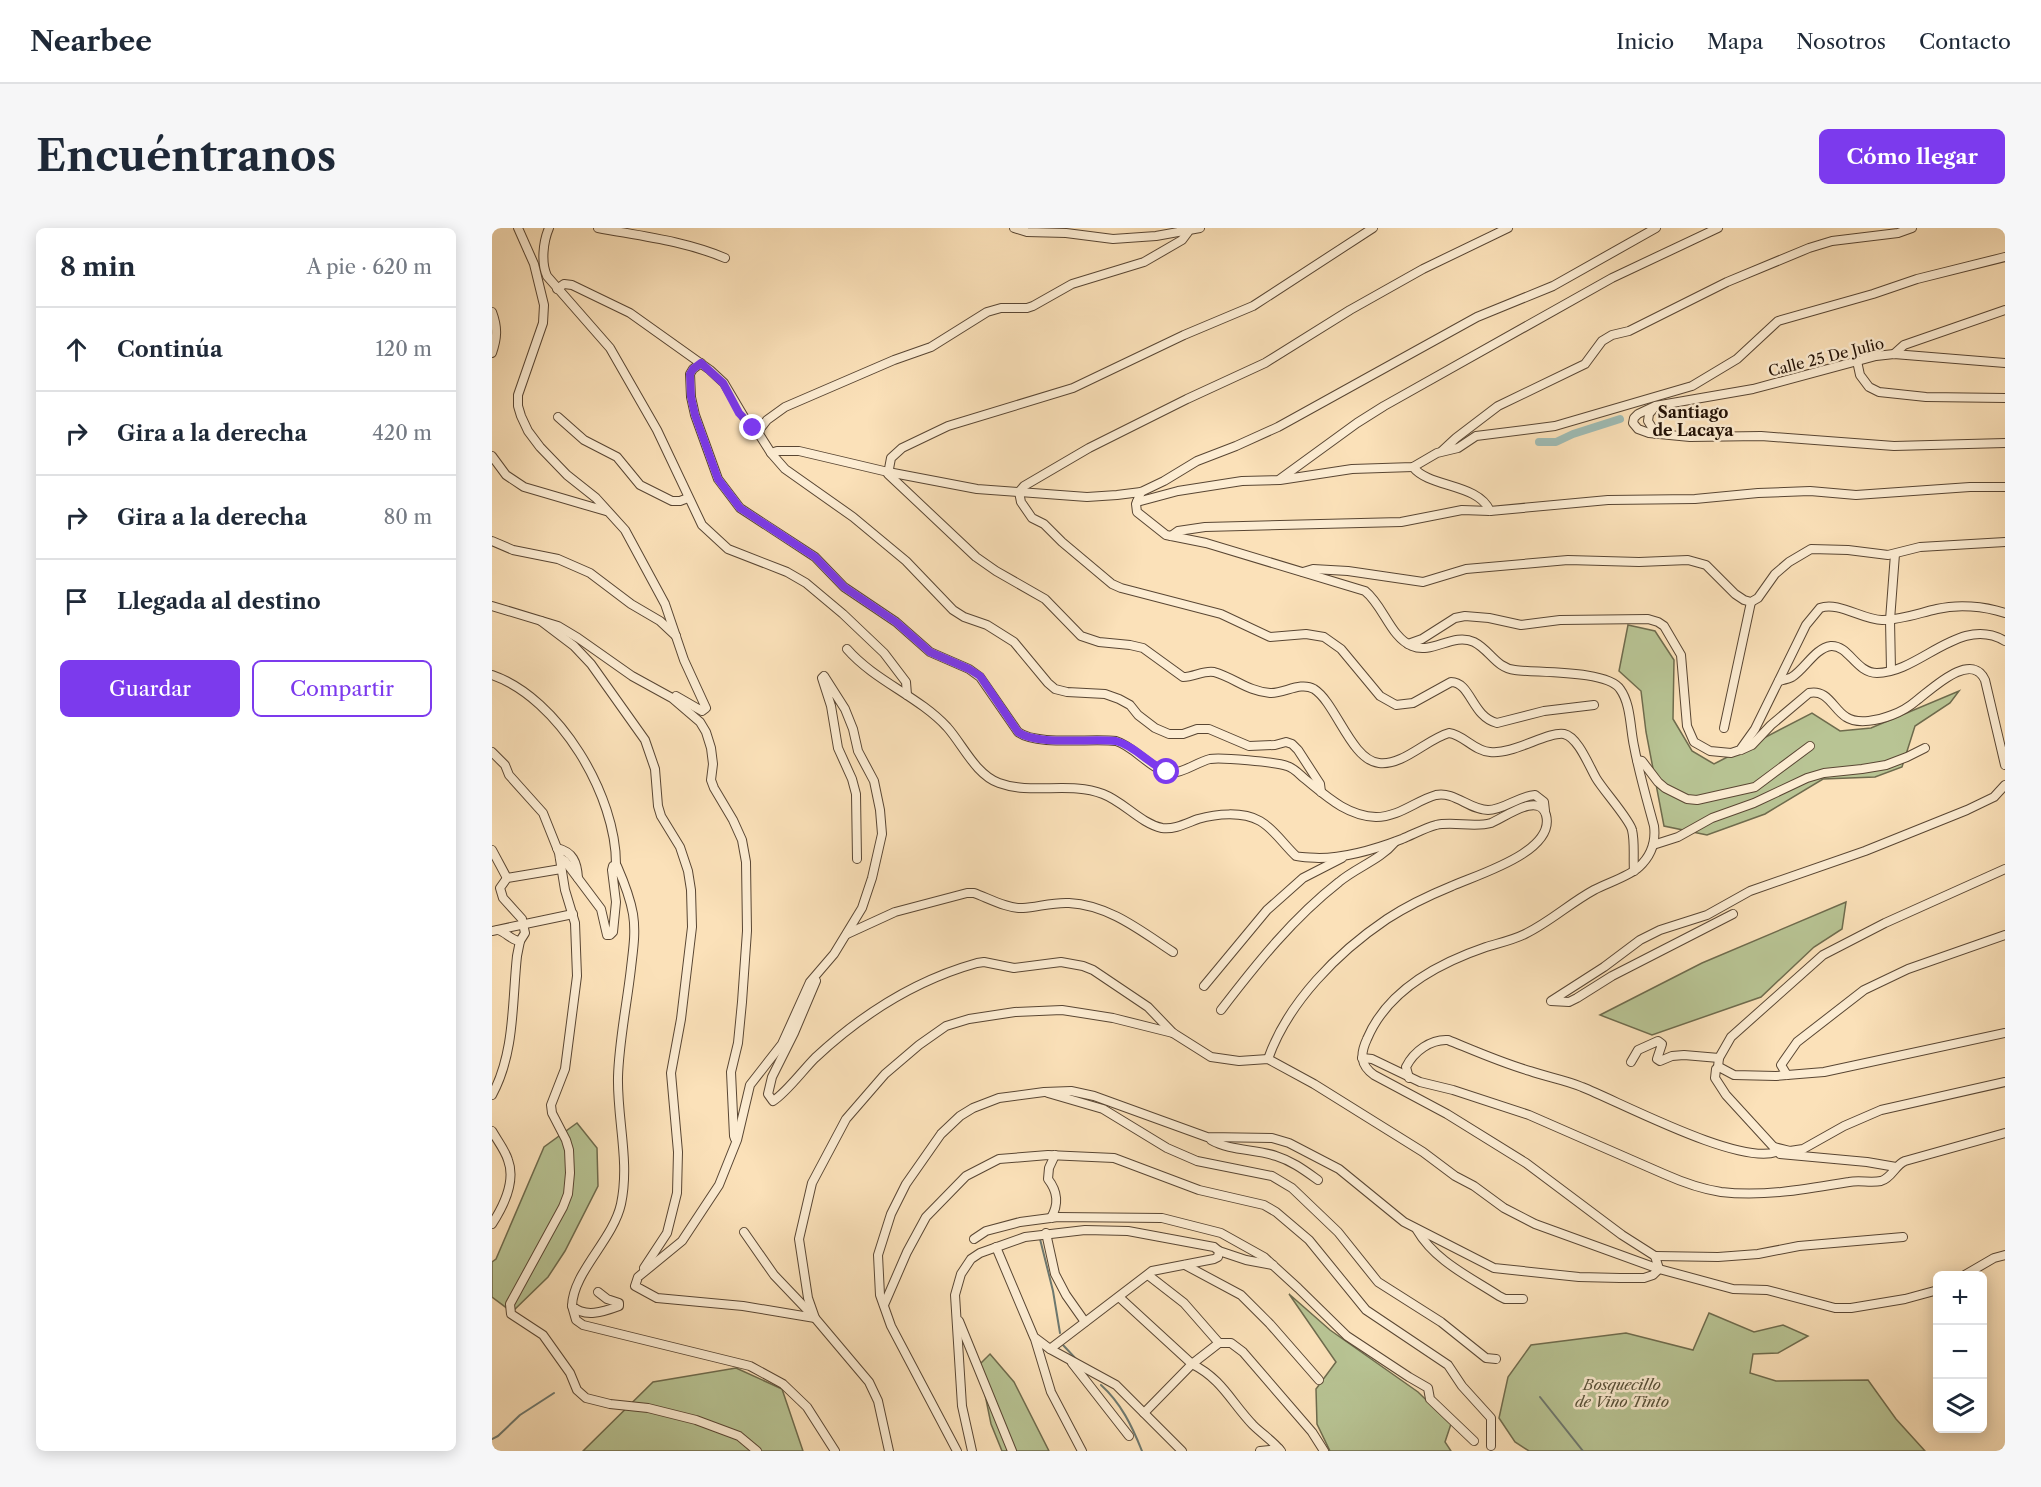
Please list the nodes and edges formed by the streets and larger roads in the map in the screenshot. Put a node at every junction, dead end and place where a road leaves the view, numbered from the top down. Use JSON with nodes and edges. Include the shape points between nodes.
{"nodes":[{"id":1,"x":518,"y":228,"type":"edge"},
{"id":2,"x":549,"y":228,"type":"edge"},
{"id":3,"x":598,"y":228,"type":"edge"},
{"id":4,"x":1014,"y":228,"type":"edge"},
{"id":5,"x":1200,"y":228,"type":"edge"},
{"id":6,"x":1373,"y":228,"type":"edge"},
{"id":7,"x":1508,"y":228,"type":"edge"},
{"id":8,"x":1656,"y":228,"type":"edge"},
{"id":9,"x":1718,"y":228,"type":"edge"},
{"id":10,"x":1912,"y":228,"type":"edge"},
{"id":11,"x":1187,"y":230,"type":"edge"},
{"id":12,"x":2005,"y":257,"type":"edge"},
{"id":13,"x":725,"y":258,"type":"dead end"},
{"id":14,"x":557,"y":289,"type":"junction"},
{"id":15,"x":2005,"y":310,"type":"edge"},
{"id":16,"x":492,"y":312,"type":"edge"},
{"id":17,"x":492,"y":353,"type":"edge"},
{"id":18,"x":1894,"y":354,"type":"junction"},
{"id":19,"x":1857,"y":362,"type":"junction"},
{"id":20,"x":701,"y":363,"type":"junction"},
{"id":21,"x":2005,"y":363,"type":"edge"},
{"id":22,"x":1675,"y":392,"type":"junction"},
{"id":23,"x":2005,"y":398,"type":"edge"},
{"id":24,"x":1679,"y":400,"type":"junction"},
{"id":25,"x":1655,"y":406,"type":"junction"},
{"id":26,"x":558,"y":417,"type":"dead end"},
{"id":27,"x":759,"y":431,"type":"junction"},
{"id":28,"x":1656,"y":434,"type":"junction"},
{"id":29,"x":2005,"y":443,"type":"edge"},
{"id":30,"x":1442,"y":451,"type":"junction"},
{"id":31,"x":771,"y":453,"type":"junction"},
{"id":32,"x":492,"y":456,"type":"edge"},
{"id":33,"x":1413,"y":467,"type":"junction"},
{"id":34,"x":888,"y":471,"type":"junction"},
{"id":35,"x":1280,"y":480,"type":"junction"},
{"id":36,"x":2005,"y":487,"type":"edge"},
{"id":37,"x":1019,"y":492,"type":"junction"},
{"id":38,"x":1141,"y":492,"type":"junction"},
{"id":39,"x":688,"y":498,"type":"junction"},
{"id":40,"x":1137,"y":502,"type":"junction"},
{"id":41,"x":608,"y":511,"type":"junction"},
{"id":42,"x":1490,"y":511,"type":"junction"},
{"id":43,"x":1171,"y":536,"type":"junction"},
{"id":44,"x":492,"y":541,"type":"edge"},
{"id":45,"x":2005,"y":542,"type":"edge"},
{"id":46,"x":1895,"y":554,"type":"junction"},
{"id":47,"x":1303,"y":572,"type":"junction"},
{"id":48,"x":1751,"y":602,"type":"junction"},
{"id":49,"x":492,"y":606,"type":"edge"},
{"id":50,"x":2005,"y":613,"type":"edge"},
{"id":51,"x":1890,"y":620,"type":"junction"},
{"id":52,"x":541,"y":621,"type":"junction"},
{"id":53,"x":676,"y":636,"type":"junction"},
{"id":54,"x":2005,"y":641,"type":"edge"},
{"id":55,"x":1408,"y":644,"type":"junction"},
{"id":56,"x":847,"y":649,"type":"dead end"},
{"id":57,"x":1892,"y":670,"type":"junction"},
{"id":58,"x":492,"y":675,"type":"edge"},
{"id":59,"x":1779,"y":681,"type":"junction"},
{"id":60,"x":668,"y":695,"type":"junction"},
{"id":61,"x":907,"y":695,"type":"junction"},
{"id":62,"x":1594,"y":705,"type":"dead end"},
{"id":63,"x":1724,"y":728,"type":"dead end"},
{"id":64,"x":1810,"y":746,"type":"dead end"},
{"id":65,"x":1924,"y":748,"type":"dead end"},
{"id":66,"x":1740,"y":750,"type":"junction"},
{"id":67,"x":492,"y":752,"type":"edge"},
{"id":68,"x":1637,"y":760,"type":"junction"},
{"id":69,"x":2005,"y":765,"type":"edge"},
{"id":70,"x":2005,"y":785,"type":"edge"},
{"id":71,"x":1321,"y":792,"type":"junction"},
{"id":72,"x":1545,"y":811,"type":"junction"},
{"id":73,"x":1396,"y":841,"type":"junction"},
{"id":74,"x":1653,"y":845,"type":"junction"},
{"id":75,"x":557,"y":848,"type":"junction"},
{"id":76,"x":492,"y":850,"type":"edge"},
{"id":77,"x":1348,"y":855,"type":"junction"},
{"id":78,"x":560,"y":858,"type":"junction"},
{"id":79,"x":857,"y":860,"type":"dead end"},
{"id":80,"x":616,"y":866,"type":"junction"},
{"id":81,"x":561,"y":869,"type":"junction"},
{"id":82,"x":2005,"y":869,"type":"edge"},
{"id":83,"x":1634,"y":871,"type":"junction"},
{"id":84,"x":507,"y":878,"type":"junction"},
{"id":85,"x":578,"y":879,"type":"junction"},
{"id":86,"x":573,"y":914,"type":"junction"},
{"id":87,"x":1733,"y":914,"type":"dead end"},
{"id":88,"x":524,"y":924,"type":"junction"},
{"id":89,"x":493,"y":930,"type":"edge"},
{"id":90,"x":845,"y":935,"type":"junction"},
{"id":91,"x":2005,"y":935,"type":"edge"},
{"id":92,"x":520,"y":941,"type":"junction"},
{"id":93,"x":1173,"y":952,"type":"dead end"},
{"id":94,"x":817,"y":973,"type":"junction"},
{"id":95,"x":1204,"y":986,"type":"dead end"},
{"id":96,"x":1221,"y":1010,"type":"dead end"},
{"id":97,"x":1173,"y":1033,"type":"junction"},
{"id":98,"x":2005,"y":1033,"type":"edge"},
{"id":99,"x":1362,"y":1058,"type":"junction"},
{"id":100,"x":1719,"y":1058,"type":"junction"},
{"id":101,"x":1268,"y":1059,"type":"junction"},
{"id":102,"x":1631,"y":1062,"type":"dead end"},
{"id":103,"x":1718,"y":1067,"type":"junction"},
{"id":104,"x":1787,"y":1075,"type":"junction"},
{"id":105,"x":1409,"y":1078,"type":"junction"},
{"id":106,"x":2005,"y":1082,"type":"edge"},
{"id":107,"x":1044,"y":1092,"type":"junction"},
{"id":108,"x":492,"y":1095,"type":"edge"},
{"id":109,"x":492,"y":1131,"type":"edge"},
{"id":110,"x":2005,"y":1133,"type":"edge"},
{"id":111,"x":1207,"y":1137,"type":"junction"},
{"id":112,"x":737,"y":1140,"type":"junction"},
{"id":113,"x":1774,"y":1150,"type":"junction"},
{"id":114,"x":1054,"y":1155,"type":"junction"},
{"id":115,"x":1896,"y":1167,"type":"junction"},
{"id":116,"x":1318,"y":1180,"type":"dead end"},
{"id":117,"x":1051,"y":1218,"type":"junction"},
{"id":118,"x":492,"y":1224,"type":"edge"},
{"id":119,"x":1416,"y":1229,"type":"junction"},
{"id":120,"x":744,"y":1232,"type":"dead end"},
{"id":121,"x":1046,"y":1233,"type":"junction"},
{"id":122,"x":1903,"y":1238,"type":"dead end"},
{"id":123,"x":974,"y":1239,"type":"dead end"},
{"id":124,"x":996,"y":1247,"type":"junction"},
{"id":125,"x":1219,"y":1251,"type":"junction"},
{"id":126,"x":2005,"y":1255,"type":"edge"},
{"id":127,"x":1655,"y":1256,"type":"junction"},
{"id":128,"x":1185,"y":1265,"type":"junction"},
{"id":129,"x":1273,"y":1265,"type":"junction"},
{"id":130,"x":1659,"y":1269,"type":"junction"},
{"id":131,"x":1970,"y":1271,"type":"edge"},
{"id":132,"x":1148,"y":1275,"type":"junction"},
{"id":133,"x":638,"y":1277,"type":"junction"},
{"id":134,"x":598,"y":1292,"type":"dead end"},
{"id":135,"x":1933,"y":1292,"type":"edge"},
{"id":136,"x":1119,"y":1297,"type":"junction"},
{"id":137,"x":1523,"y":1299,"type":"dead end"},
{"id":138,"x":884,"y":1305,"type":"junction"},
{"id":139,"x":572,"y":1306,"type":"junction"},
{"id":140,"x":956,"y":1314,"type":"junction"},
{"id":141,"x":815,"y":1318,"type":"junction"},
{"id":142,"x":1085,"y":1322,"type":"junction"},
{"id":143,"x":1034,"y":1337,"type":"junction"},
{"id":144,"x":1220,"y":1343,"type":"junction"},
{"id":145,"x":1050,"y":1349,"type":"junction"},
{"id":146,"x":1496,"y":1359,"type":"dead end"},
{"id":147,"x":1069,"y":1360,"type":"junction"},
{"id":148,"x":1192,"y":1364,"type":"junction"},
{"id":149,"x":1319,"y":1380,"type":"dead end"},
{"id":150,"x":1144,"y":1413,"type":"junction"},
{"id":151,"x":1130,"y":1436,"type":"dead end"},
{"id":152,"x":1474,"y":1441,"type":"dead end"},
{"id":153,"x":1491,"y":1446,"type":"dead end"},
{"id":154,"x":1280,"y":1450,"type":"edge"},
{"id":155,"x":757,"y":1451,"type":"edge"},
{"id":156,"x":835,"y":1451,"type":"edge"},
{"id":157,"x":889,"y":1451,"type":"edge"},
{"id":158,"x":957,"y":1451,"type":"edge"},
{"id":159,"x":972,"y":1451,"type":"edge"},
{"id":160,"x":1012,"y":1451,"type":"edge"},
{"id":161,"x":1082,"y":1451,"type":"edge"},
{"id":162,"x":1182,"y":1451,"type":"edge"},
{"id":163,"x":1260,"y":1451,"type":"edge"},
{"id":164,"x":1324,"y":1451,"type":"edge"}],
"edges":[{"from":1,"to":41,"type":"street","via":[[534,264],[544,311],[518,406],[528,431],[540,447]]},
{"from":2,"to":14,"type":"street","via":[[544,268]]},
{"from":3,"to":13,"type":"street","via":[[702,248]]},
{"from":4,"to":11,"type":"street","via":[[1113,239]]},
{"from":5,"to":11,"type":"street"},
{"from":6,"to":34,"type":"street","via":[[1252,306],[1073,388],[948,426],[902,448],[891,458]]},
{"from":7,"to":37,"type":"street","via":[[1391,287],[1265,363],[1089,448]]},
{"from":8,"to":38,"type":"street","via":[[1553,286],[1477,317],[1278,427],[1197,461]]},
{"from":9,"to":35,"type":"street","via":[[1612,278],[1384,406]]},
{"from":10,"to":30,"type":"street","via":[[1809,248],[1727,282],[1629,331],[1612,335],[1602,341],[1585,364],[1498,406]]},
{"from":11,"to":27,"type":"street","via":[[1182,240],[1144,262],[1072,284],[1033,306],[987,312],[936,345],[786,407]]},
{"from":12,"to":22,"type":"street","via":[[1778,321],[1737,359]]},
{"from":14,"to":20,"type":"street","via":[[564,284],[572,285],[630,313]]},
{"from":14,"to":39,"type":"street","via":[[610,348],[657,430]]},
{"from":15,"to":18,"type":"street","via":[[1920,338]]},
{"from":16,"to":17,"type":"street","via":[[497,338]]},
{"from":18,"to":19,"type":"street","name":"Calle 25 De Julio"},
{"from":18,"to":21,"type":"street","name":"Calle 25 De Julio"},
{"from":19,"to":23,"type":"street","via":[[1860,375],[1879,392]]},
{"from":19,"to":24,"type":"street","name":"Calle 25 De Julio","via":[[1754,389]]},
{"from":20,"to":27,"type":"street","via":[[718,376],[739,413]]},
{"from":20,"to":71,"type":"street","via":[[690,374],[695,415],[718,479],[740,508],[815,557],[844,587],[896,622],[930,652],[980,676],[1018,732],[1044,739],[1116,741],[1170,773],[1223,757],[1281,764]]},
{"from":22,"to":24,"type":"street"},
{"from":22,"to":30,"type":"street","via":[[1555,426],[1476,436],[1458,448]]},
{"from":24,"to":25,"type":"street","name":"Calle 25 De Julio"},
{"from":25,"to":28,"type":"street","via":[[1648,421]]},
{"from":25,"to":28,"type":"street","via":[[1638,414],[1633,423],[1638,429]]},
{"from":26,"to":39,"type":"street","via":[[584,440],[617,458],[640,484],[672,501]]},
{"from":27,"to":31,"type":"street"},
{"from":28,"to":29,"type":"street","via":[[1761,436],[1893,446]]},
{"from":30,"to":33,"type":"street"},
{"from":31,"to":34,"type":"street","via":[[799,451]]},
{"from":31,"to":71,"type":"street","via":[[785,469],[906,561],[953,610],[1014,642],[1055,689],[1119,699],[1155,728],[1169,734],[1209,729],[1249,746],[1292,744],[1320,784]]},
{"from":32,"to":41,"type":"street","via":[[506,475],[524,487]]},
{"from":33,"to":35,"type":"street","via":[[1352,469]]},
{"from":33,"to":42,"type":"street","via":[[1484,502]]},
{"from":34,"to":37,"type":"street","via":[[977,489]]},
{"from":34,"to":83,"type":"street","via":[[968,550],[1045,599],[1081,636],[1143,648],[1183,676],[1212,672],[1248,689],[1269,693],[1311,687],[1325,699],[1360,752],[1376,763],[1404,756],[1449,733],[1479,750],[1497,753],[1558,734],[1571,737],[1604,793],[1630,826]]},
{"from":35,"to":40,"type":"street","via":[[1242,481]]},
{"from":36,"to":42,"type":"street","via":[[1856,495],[1810,491],[1758,493],[1695,499],[1608,500]]},
{"from":37,"to":38,"type":"street","via":[[1087,497]]},
{"from":37,"to":62,"type":"street","via":[[1032,518],[1044,524],[1112,584],[1221,614],[1270,637],[1324,637],[1341,649],[1388,702],[1413,703],[1455,682],[1464,688],[1481,715],[1497,723],[1544,711]]},
{"from":38,"to":40,"type":"street"},
{"from":39,"to":61,"type":"street","via":[[702,525],[728,549],[796,576],[851,621],[900,672],[906,681]]},
{"from":40,"to":43,"type":"street","via":[[1135,508],[1140,516]]},
{"from":41,"to":53,"type":"street","via":[[625,530],[664,604]]},
{"from":42,"to":43,"type":"street","via":[[1462,510],[1401,522],[1205,527],[1178,531]]},
{"from":43,"to":47,"type":"street"},
{"from":44,"to":53,"type":"street","via":[[513,550],[558,559],[590,573]]},
{"from":45,"to":46,"type":"street","via":[[1920,547]]},
{"from":46,"to":48,"type":"street","via":[[1810,549],[1781,569]]},
{"from":46,"to":51,"type":"street"},
{"from":47,"to":48,"type":"street","via":[[1313,568],[1423,582],[1466,569],[1568,560],[1688,560],[1706,565],[1735,594]]},
{"from":47,"to":55,"type":"street","via":[[1365,591]]},
{"from":48,"to":63,"type":"street"},
{"from":49,"to":52,"type":"street"},
{"from":50,"to":51,"type":"street","via":[[1954,606]]},
{"from":51,"to":57,"type":"street"},
{"from":51,"to":59,"type":"street","via":[[1872,619],[1833,606],[1820,608],[1806,625]]},
{"from":52,"to":60,"type":"street","via":[[558,626],[632,676]]},
{"from":52,"to":133,"type":"street","via":[[591,664],[645,740],[655,769],[661,816],[680,847],[691,890],[691,938],[671,1073],[678,1152],[677,1193],[667,1233]]},
{"from":53,"to":60,"type":"street","via":[[706,708],[702,711]]},
{"from":54,"to":57,"type":"street","via":[[1984,635],[1957,638]]},
{"from":55,"to":66,"type":"street","via":[[1465,616],[1521,625],[1582,619],[1658,622],[1681,655],[1688,726],[1694,742],[1723,753]]},
{"from":55,"to":68,"type":"street","via":[[1427,648],[1467,640],[1482,647],[1507,669],[1608,680],[1623,695]]},
{"from":56,"to":61,"type":"street","via":[[864,666]]},
{"from":57,"to":59,"type":"street","via":[[1870,673],[1835,646],[1821,651],[1792,677]]},
{"from":58,"to":80,"type":"street","via":[[507,680],[545,710],[586,762],[598,784],[611,826]]},
{"from":59,"to":66,"type":"street"},
{"from":60,"to":112,"type":"street","via":[[706,732],[713,764],[711,780],[742,840],[746,862],[743,990],[738,1043],[730,1072]]},
{"from":61,"to":77,"type":"street","via":[[946,727],[980,769],[996,782],[1095,792],[1161,828],[1214,816],[1245,816],[1268,827],[1296,855]]},
{"from":64,"to":68,"type":"street","via":[[1755,787],[1697,800],[1665,788]]},
{"from":65,"to":74,"type":"street","via":[[1886,765],[1807,778]]},
{"from":66,"to":69,"type":"street","via":[[1752,745],[1809,693],[1825,696],[1854,720],[1880,719],[1905,709],[1951,675],[1973,669],[1985,680]]},
{"from":67,"to":75,"type":"street","via":[[543,813]]},
{"from":68,"to":74,"type":"street","via":[[1654,826]]},
{"from":70,"to":87,"type":"street","via":[[1994,797],[1967,810],[1750,891],[1707,915],[1660,930],[1551,1001],[1569,1002]]},
{"from":71,"to":72,"type":"street","via":[[1354,813],[1373,817],[1395,813],[1443,794],[1488,810],[1535,795],[1544,802]]},
{"from":72,"to":73,"type":"street","via":[[1528,805],[1489,824],[1438,825]]},
{"from":72,"to":101,"type":"street","via":[[1548,823],[1542,838],[1517,857],[1425,897],[1387,919],[1342,955],[1314,983],[1275,1039]]},
{"from":73,"to":77,"type":"street"},
{"from":73,"to":96,"type":"street","via":[[1387,852],[1341,880],[1298,917]]},
{"from":74,"to":83,"type":"street","via":[[1649,856]]},
{"from":75,"to":78,"type":"street"},
{"from":75,"to":85,"type":"street","via":[[574,858]]},
{"from":76,"to":84,"type":"street"},
{"from":77,"to":95,"type":"street","via":[[1303,878],[1267,910]]},
{"from":78,"to":81,"type":"street"},
{"from":78,"to":85,"type":"street"},
{"from":79,"to":90,"type":"street","via":[[856,794],[838,748],[824,676],[850,719],[858,751],[873,781],[882,823],[873,878],[862,908]]},
{"from":80,"to":85,"type":"street","via":[[612,870],[616,902],[610,935],[605,932],[601,909]]},
{"from":80,"to":139,"type":"street","via":[[630,898],[635,943],[618,1074],[624,1162],[621,1201],[614,1226],[576,1287]]},
{"from":81,"to":84,"type":"street"},
{"from":81,"to":86,"type":"street"},
{"from":82,"to":100,"type":"street","via":[[1822,955],[1731,1037]]},
{"from":83,"to":99,"type":"street","via":[[1595,889],[1524,935],[1462,956],[1425,976],[1385,1009],[1368,1036]]},
{"from":84,"to":88,"type":"street","via":[[500,892]]},
{"from":86,"to":88,"type":"street"},
{"from":86,"to":155,"type":"street","via":[[577,976],[565,1069],[552,1105],[568,1150],[568,1194],[510,1304],[510,1311],[545,1338],[586,1398],[696,1420],[739,1436]]},
{"from":88,"to":89,"type":"street"},
{"from":88,"to":92,"type":"street","via":[[525,933]]},
{"from":89,"to":92,"type":"street"},
{"from":90,"to":93,"type":"street","via":[[895,912],[974,893],[1022,908],[1046,903],[1090,907],[1121,918]]},
{"from":90,"to":94,"type":"street"},
{"from":91,"to":104,"type":"street","via":[[1908,969],[1864,990],[1797,1042],[1781,1065]]},
{"from":92,"to":108,"type":"street","via":[[506,1060]]},
{"from":94,"to":97,"type":"street","via":[[819,976],[772,1077],[768,1094],[773,1101],[815,1058],[865,1016],[907,991],[977,963],[1014,968],[1061,963],[1083,966],[1149,1007]]},
{"from":94,"to":112,"type":"street","via":[[782,1044],[750,1085]]},
{"from":97,"to":101,"type":"street","via":[[1210,1057]]},
{"from":97,"to":141,"type":"street","via":[[1062,1010],[1015,1012],[946,1026],[919,1046],[885,1074],[846,1119],[812,1183],[799,1239]]},
{"from":98,"to":104,"type":"street","via":[[1824,1072]]},
{"from":99,"to":105,"type":"street"},
{"from":99,"to":127,"type":"street","via":[[1374,1075],[1510,1152]]},
{"from":100,"to":102,"type":"street","via":[[1684,1055],[1660,1061],[1657,1059],[1662,1044],[1658,1041],[1638,1050]]},
{"from":100,"to":103,"type":"street"},
{"from":101,"to":130,"type":"street","via":[[1423,1152],[1504,1208],[1535,1224]]},
{"from":103,"to":104,"type":"street","via":[[1734,1075]]},
{"from":103,"to":113,"type":"street","via":[[1715,1078],[1726,1095]]},
{"from":105,"to":113,"type":"street","via":[[1406,1067],[1419,1050],[1439,1039],[1448,1040],[1581,1086],[1668,1126],[1742,1152],[1759,1155]]},
{"from":105,"to":115,"type":"street","via":[[1529,1115],[1685,1183],[1720,1192],[1800,1191],[1857,1180],[1879,1182]]},
{"from":106,"to":113,"type":"street","via":[[1881,1110],[1803,1149]]},
{"from":107,"to":111,"type":"street","via":[[1082,1092]]},
{"from":107,"to":138,"type":"street","via":[[999,1098],[973,1108],[941,1134],[906,1184],[885,1229],[877,1264]]},
{"from":107,"to":146,"type":"street","via":[[1103,1109],[1167,1148],[1197,1161],[1272,1176],[1292,1188],[1338,1232],[1378,1282],[1486,1358]]},
{"from":109,"to":118,"type":"street","via":[[511,1172],[509,1189]]},
{"from":110,"to":115,"type":"street","via":[[1905,1161]]},
{"from":111,"to":116,"type":"street","via":[[1292,1161]]},
{"from":111,"to":119,"type":"street","via":[[1272,1138],[1295,1145],[1339,1169]]},
{"from":112,"to":133,"type":"street","via":[[724,1176],[691,1231]]},
{"from":113,"to":115,"type":"street","via":[[1785,1156]]},
{"from":114,"to":117,"type":"street","via":[[1048,1179],[1056,1190],[1056,1209]]},
{"from":114,"to":138,"type":"street","via":[[999,1159],[966,1176],[926,1217]]},
{"from":114,"to":153,"type":"street","via":[[1114,1158],[1199,1190],[1264,1205],[1276,1212],[1309,1240],[1366,1310],[1449,1365],[1491,1418]]},
{"from":117,"to":123,"type":"street","via":[[986,1231]]},
{"from":117,"to":129,"type":"street","via":[[1162,1218],[1221,1233]]},
{"from":119,"to":130,"type":"street","via":[[1494,1268],[1620,1278],[1644,1278]]},
{"from":119,"to":137,"type":"street","via":[[1436,1255],[1505,1299]]},
{"from":120,"to":141,"type":"street","via":[[774,1275]]},
{"from":121,"to":124,"type":"street"},
{"from":121,"to":125,"type":"street","via":[[1128,1231]]},
{"from":121,"to":142,"type":"street","via":[[1055,1274]]},
{"from":122,"to":127,"type":"street","via":[[1718,1257]]},
{"from":124,"to":140,"type":"street","via":[[980,1253],[966,1266],[955,1295]]},
{"from":124,"to":143,"type":"street"},
{"from":125,"to":128,"type":"street","via":[[1216,1258]]},
{"from":125,"to":129,"type":"street"},
{"from":126,"to":131,"type":"street"},
{"from":127,"to":130,"type":"street"},
{"from":128,"to":132,"type":"street"},
{"from":128,"to":149,"type":"street","via":[[1246,1300]]},
{"from":129,"to":152,"type":"street","via":[[1347,1336],[1428,1388],[1430,1399]]},
{"from":130,"to":135,"type":"street","via":[[1733,1289],[1767,1290],[1835,1308]]},
{"from":132,"to":136,"type":"street"},
{"from":132,"to":144,"type":"street","via":[[1184,1303]]},
{"from":133,"to":141,"type":"street","via":[[635,1286],[657,1298]]},
{"from":134,"to":139,"type":"street","via":[[619,1306],[589,1314]]},
{"from":136,"to":142,"type":"street"},
{"from":136,"to":148,"type":"street"},
{"from":138,"to":158,"type":"street","via":[[891,1326]]},
{"from":139,"to":156,"type":"street","via":[[576,1320],[583,1325],[750,1366],[783,1384],[807,1407]]},
{"from":140,"to":159,"type":"street","via":[[962,1406]]},
{"from":140,"to":160,"type":"street"},
{"from":141,"to":157,"type":"street","via":[[869,1382],[878,1401]]},
{"from":142,"to":145,"type":"street"},
{"from":143,"to":145,"type":"street"},
{"from":143,"to":161,"type":"street","via":[[1052,1392]]},
{"from":144,"to":148,"type":"street"},
{"from":144,"to":164,"type":"street","via":[[1231,1343],[1243,1352]]},
{"from":145,"to":147,"type":"street"},
{"from":147,"to":150,"type":"street","via":[[1116,1385]]},
{"from":147,"to":151,"type":"street"},
{"from":148,"to":150,"type":"street"},
{"from":148,"to":154,"type":"street","via":[[1216,1380],[1252,1424]]},
{"from":150,"to":162,"type":"street"},
{"from":154,"to":163,"type":"street"}]}
